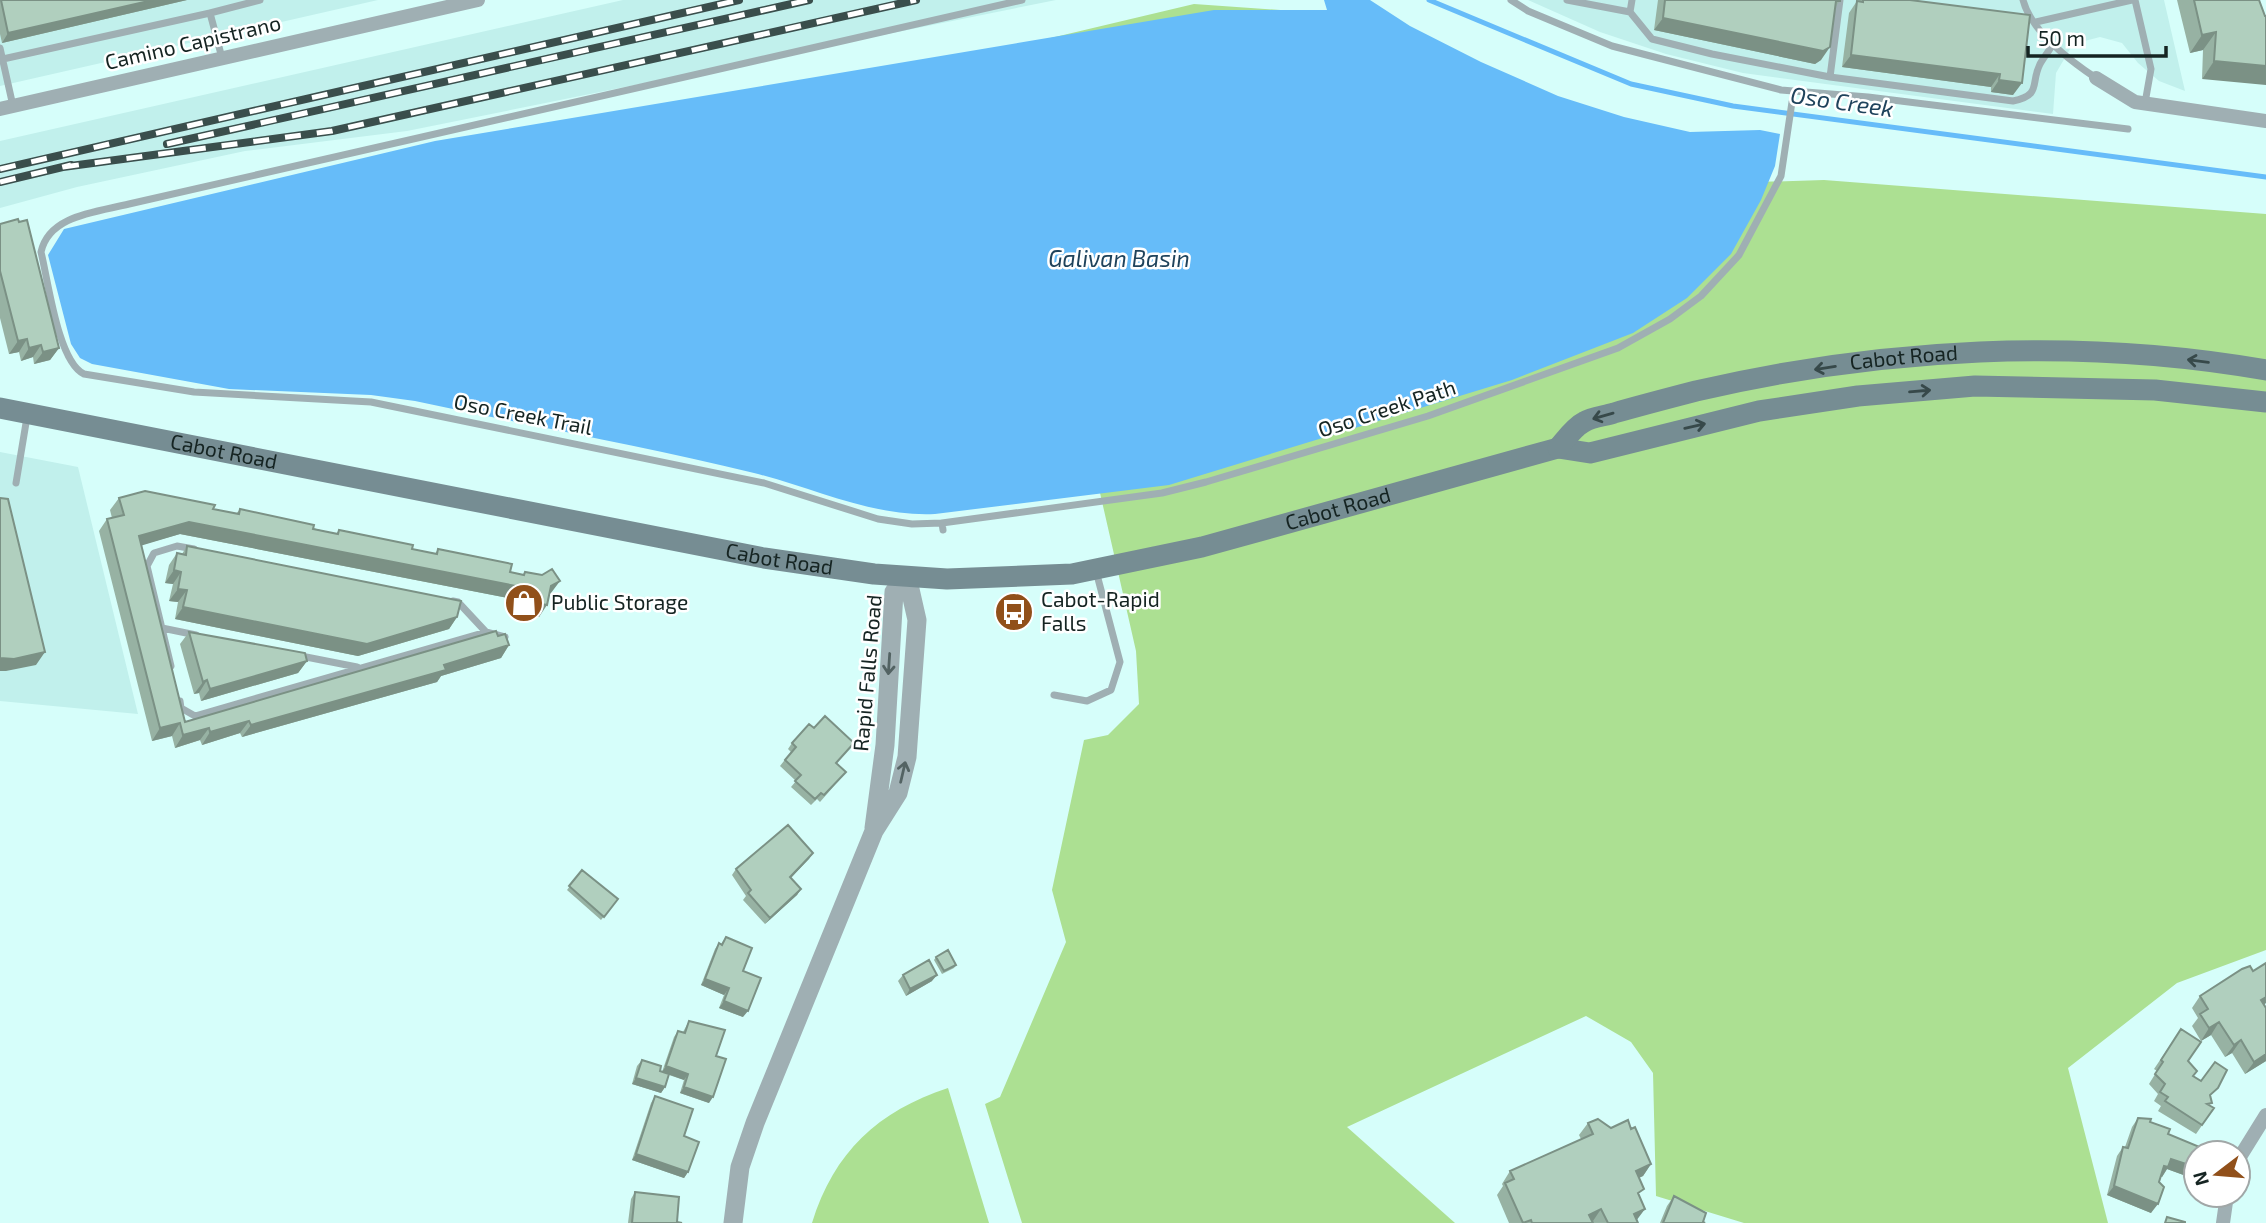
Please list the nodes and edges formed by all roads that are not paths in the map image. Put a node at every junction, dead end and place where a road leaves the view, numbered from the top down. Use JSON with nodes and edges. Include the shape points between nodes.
{"nodes":[{"id":1,"x":260,"y":0,"type":"edge"},
{"id":2,"x":478,"y":0,"type":"edge"},
{"id":3,"x":1022,"y":0,"type":"edge"},
{"id":4,"x":1511,"y":0,"type":"edge"},
{"id":5,"x":1567,"y":0,"type":"edge"},
{"id":6,"x":1632,"y":0,"type":"edge"},
{"id":7,"x":1840,"y":0,"type":"edge"},
{"id":8,"x":2023,"y":0,"type":"edge"},
{"id":9,"x":2133,"y":0,"type":"edge"},
{"id":10,"x":445,"y":4,"type":"edge"},
{"id":11,"x":1630,"y":12,"type":"junction"},
{"id":12,"x":210,"y":13,"type":"junction"},
{"id":13,"x":2026,"y":13,"type":"junction"},
{"id":14,"x":2018,"y":18,"type":"edge"},
{"id":15,"x":2036,"y":22,"type":"junction"},
{"id":16,"x":2053,"y":44,"type":"junction"},
{"id":17,"x":0,"y":48,"type":"edge"},
{"id":18,"x":222,"y":58,"type":"junction"},
{"id":19,"x":3,"y":59,"type":"junction"},
{"id":20,"x":1830,"y":77,"type":"junction"},
{"id":21,"x":2096,"y":78,"type":"joint"},
{"id":22,"x":1793,"y":97,"type":"junction"},
{"id":23,"x":2144,"y":104,"type":"junction"},
{"id":24,"x":6,"y":107,"type":"edge"},
{"id":25,"x":2266,"y":121,"type":"edge"},
{"id":26,"x":2128,"y":129,"type":"dead end"},
{"id":27,"x":2266,"y":370,"type":"edge"},
{"id":28,"x":2266,"y":402,"type":"edge"},
{"id":29,"x":0,"y":408,"type":"edge"},
{"id":30,"x":27,"y":413,"type":"junction"},
{"id":31,"x":1558,"y":448,"type":"junction"},
{"id":32,"x":16,"y":483,"type":"dead end"},
{"id":33,"x":942,"y":526,"type":"joint"},
{"id":34,"x":203,"y":551,"type":"edge"},
{"id":35,"x":1096,"y":570,"type":"junction"},
{"id":36,"x":907,"y":576,"type":"junction"},
{"id":37,"x":445,"y":599,"type":"edge"},
{"id":38,"x":162,"y":628,"type":"junction"},
{"id":39,"x":486,"y":632,"type":"junction"},
{"id":40,"x":202,"y":636,"type":"edge"},
{"id":41,"x":505,"y":637,"type":"edge"},
{"id":42,"x":281,"y":652,"type":"edge"},
{"id":43,"x":361,"y":668,"type":"junction"},
{"id":44,"x":175,"y":681,"type":"edge"},
{"id":45,"x":178,"y":695,"type":"edge"},
{"id":46,"x":1054,"y":695,"type":"dead end"},
{"id":47,"x":2266,"y":1115,"type":"edge"},
{"id":48,"x":2248,"y":1139,"type":"edge"},
{"id":49,"x":733,"y":1223,"type":"edge"}],
"edges":[{"from":1,"to":12,"type":"lane"},
{"from":2,"to":10,"type":"street","name":"Camino Capistrano"},
{"from":3,"to":33,"type":"lane","name":"Oso Creek Trail","via":[[129,204],[55,226],[41,252],[64,348],[71,364],[83,374],[194,392],[371,402],[764,483],[878,519]]},
{"from":4,"to":22,"type":"lane","via":[[1612,46]]},
{"from":5,"to":11,"type":"lane"},
{"from":6,"to":11,"type":"lane"},
{"from":7,"to":20,"type":"lane"},
{"from":8,"to":13,"type":"lane"},
{"from":9,"to":15,"type":"lane"},
{"from":9,"to":23,"type":"lane","via":[[2151,69]]},
{"from":10,"to":18,"type":"street","name":"Camino Capistrano"},
{"from":11,"to":20,"type":"lane","via":[[1652,40]]},
{"from":12,"to":18,"type":"lane"},
{"from":12,"to":19,"type":"lane"},
{"from":13,"to":14,"type":"lane"},
{"from":13,"to":15,"type":"lane"},
{"from":15,"to":16,"type":"lane"},
{"from":16,"to":20,"type":"lane","via":[[2039,65],[2034,91],[2013,101]]},
{"from":16,"to":21,"type":"lane","via":[[2061,55]]},
{"from":17,"to":19,"type":"lane"},
{"from":18,"to":24,"type":"street","name":"Camino Capistrano"},
{"from":19,"to":24,"type":"lane"},
{"from":21,"to":23,"type":"street"},
{"from":22,"to":26,"type":"lane"},
{"from":22,"to":33,"type":"lane","name":"Oso Creek Path","via":[[1781,176],[1739,255],[1670,319],[1618,348],[1428,416],[1206,482],[1162,493]]},
{"from":23,"to":25,"type":"street"},
{"from":27,"to":31,"type":"main road","name":"Cabot Road","one_way":true,"via":[[2154,356],[2065,352],[1975,352],[1858,363],[1771,376],[1649,403],[1583,422]]},
{"from":31,"to":28,"type":"main road","name":"Cabot Road","one_way":true,"via":[[1590,453],[1759,411],[1858,396],[1975,386],[2155,390]]},
{"from":29,"to":30,"type":"main road","name":"Cabot Road"},
{"from":30,"to":32,"type":"lane"},
{"from":30,"to":36,"type":"main road","name":"Cabot Road","via":[[764,558]]},
{"from":31,"to":35,"type":"main road","name":"Cabot Road","via":[[1202,547]]},
{"from":34,"to":38,"type":"lane","via":[[177,546],[154,552],[147,566]]},
{"from":35,"to":36,"type":"main road","name":"Cabot Road","via":[[1031,578]]},
{"from":35,"to":46,"type":"lane","via":[[1120,662],[1116,679],[1111,690],[1087,701]]},
{"from":36,"to":49,"type":"street","name":"Rapid Falls Road","via":[[894,592],[885,745],[874,831],[755,1123],[740,1167]]},
{"from":37,"to":39,"type":"lane","via":[[458,602]]},
{"from":38,"to":40,"type":"lane"},
{"from":38,"to":44,"type":"lane"},
{"from":39,"to":41,"type":"lane"},
{"from":39,"to":43,"type":"lane"},
{"from":42,"to":43,"type":"lane"},
{"from":43,"to":45,"type":"lane","via":[[195,716],[181,708]]},
{"from":47,"to":48,"type":"street"}]}
